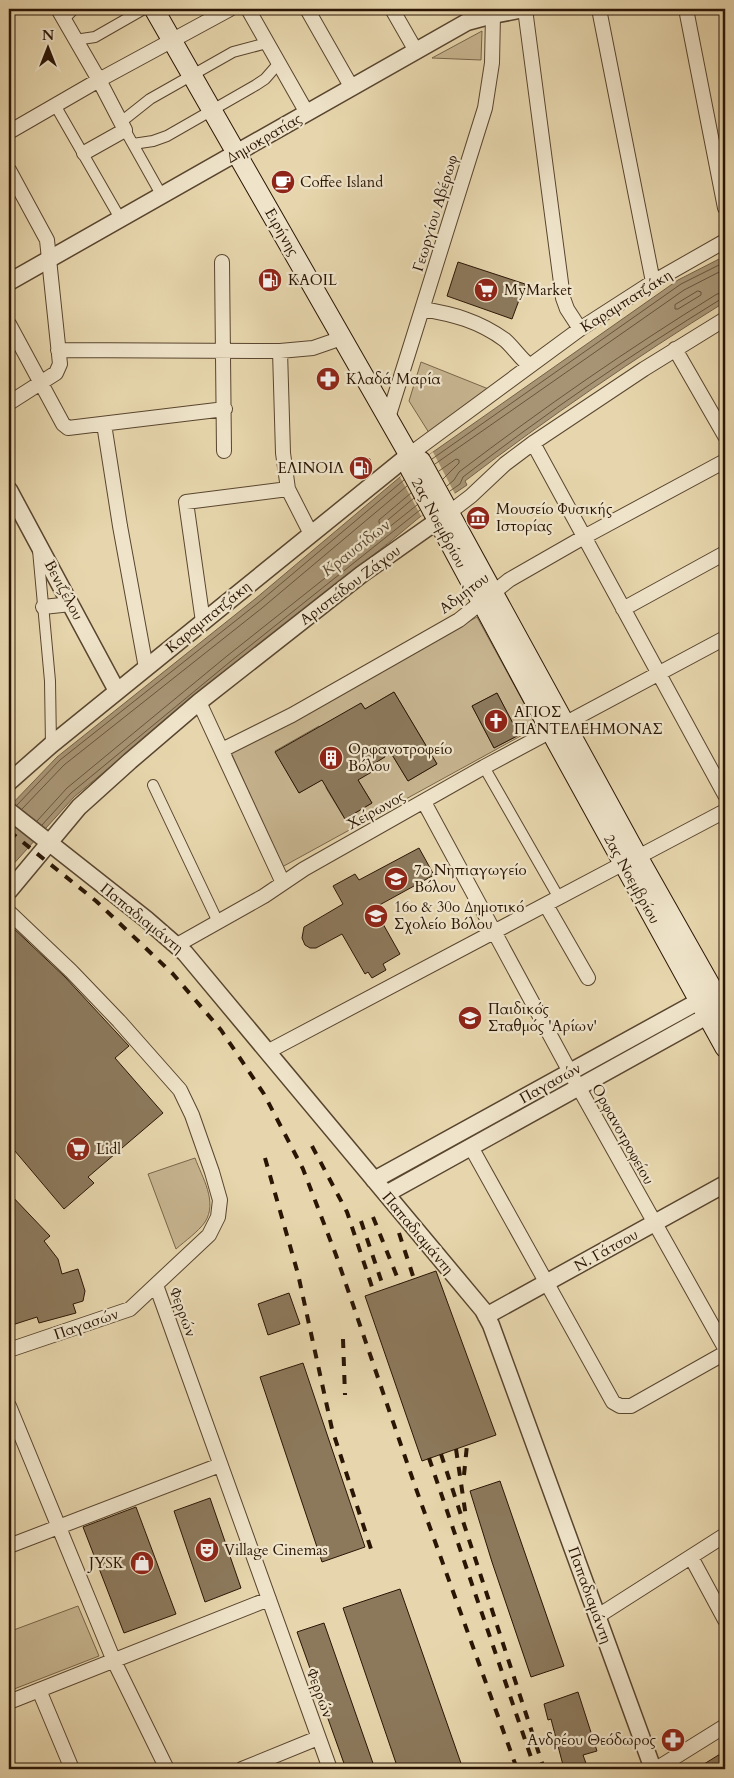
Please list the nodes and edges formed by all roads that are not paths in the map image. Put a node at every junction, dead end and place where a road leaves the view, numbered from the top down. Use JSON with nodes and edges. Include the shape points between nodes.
{"nodes":[{"id":1,"x":74,"y":9,"type":"edge"},
{"id":2,"x":144,"y":9,"type":"edge"},
{"id":3,"x":154,"y":9,"type":"edge"},
{"id":4,"x":230,"y":9,"type":"edge"},
{"id":5,"x":248,"y":9,"type":"edge"},
{"id":6,"x":307,"y":9,"type":"edge"},
{"id":7,"x":392,"y":9,"type":"edge"},
{"id":8,"x":524,"y":9,"type":"edge"},
{"id":9,"x":598,"y":9,"type":"edge"},
{"id":10,"x":686,"y":9,"type":"edge"},
{"id":11,"x":61,"y":14,"type":"edge"},
{"id":12,"x":474,"y":14,"type":"edge"},
{"id":13,"x":493,"y":15,"type":"junction"},
{"id":14,"x":75,"y":40,"type":"junction"},
{"id":15,"x":172,"y":40,"type":"junction"},
{"id":16,"x":267,"y":43,"type":"junction"},
{"id":17,"x":416,"y":51,"type":"junction"},
{"id":18,"x":279,"y":63,"type":"junction"},
{"id":19,"x":192,"y":75,"type":"junction"},
{"id":20,"x":99,"y":80,"type":"junction"},
{"id":21,"x":352,"y":88,"type":"junction"},
{"id":22,"x":56,"y":105,"type":"junction"},
{"id":23,"x":212,"y":111,"type":"junction"},
{"id":24,"x":307,"y":114,"type":"junction"},
{"id":25,"x":123,"y":126,"type":"junction"},
{"id":26,"x":9,"y":132,"type":"edge"},
{"id":27,"x":133,"y":144,"type":"junction"},
{"id":28,"x":84,"y":153,"type":"junction"},
{"id":29,"x":237,"y":153,"type":"junction"},
{"id":30,"x":9,"y":170,"type":"edge"},
{"id":31,"x":162,"y":196,"type":"junction"},
{"id":32,"x":725,"y":208,"type":"edge"},
{"id":33,"x":121,"y":220,"type":"junction"},
{"id":34,"x":725,"y":241,"type":"edge"},
{"id":35,"x":50,"y":260,"type":"junction"},
{"id":36,"x":222,"y":262,"type":"dead end"},
{"id":37,"x":9,"y":282,"type":"edge"},
{"id":38,"x":653,"y":282,"type":"junction"},
{"id":39,"x":422,"y":310,"type":"junction"},
{"id":40,"x":725,"y":319,"type":"edge"},
{"id":41,"x":9,"y":324,"type":"edge"},
{"id":42,"x":580,"y":329,"type":"junction"},
{"id":43,"x":342,"y":338,"type":"junction"},
{"id":44,"x":674,"y":349,"type":"junction"},
{"id":45,"x":58,"y":350,"type":"junction"},
{"id":46,"x":224,"y":351,"type":"junction"},
{"id":47,"x":280,"y":351,"type":"junction"},
{"id":48,"x":530,"y":365,"type":"junction"},
{"id":49,"x":41,"y":383,"type":"junction"},
{"id":50,"x":9,"y":403,"type":"edge"},
{"id":51,"x":225,"y":409,"type":"junction"},
{"id":52,"x":388,"y":418,"type":"junction"},
{"id":53,"x":104,"y":424,"type":"junction"},
{"id":54,"x":725,"y":436,"type":"edge"},
{"id":55,"x":534,"y":442,"type":"junction"},
{"id":56,"x":224,"y":452,"type":"dead end"},
{"id":57,"x":725,"y":460,"type":"edge"},
{"id":58,"x":413,"y":462,"type":"junction"},
{"id":59,"x":288,"y":489,"type":"junction"},
{"id":60,"x":9,"y":490,"type":"edge"},
{"id":61,"x":441,"y":510,"type":"junction"},
{"id":62,"x":311,"y":534,"type":"junction"},
{"id":63,"x":584,"y":537,"type":"junction"},
{"id":64,"x":36,"y":539,"type":"junction"},
{"id":65,"x":725,"y":553,"type":"edge"},
{"id":66,"x":488,"y":597,"type":"junction"},
{"id":67,"x":71,"y":604,"type":"junction"},
{"id":68,"x":43,"y":607,"type":"junction"},
{"id":69,"x":623,"y":609,"type":"junction"},
{"id":70,"x":202,"y":622,"type":"junction"},
{"id":71,"x":725,"y":638,"type":"edge"},
{"id":72,"x":146,"y":668,"type":"junction"},
{"id":73,"x":659,"y":674,"type":"junction"},
{"id":74,"x":117,"y":691,"type":"junction"},
{"id":75,"x":199,"y":702,"type":"junction"},
{"id":76,"x":558,"y":727,"type":"junction"},
{"id":77,"x":51,"y":745,"type":"junction"},
{"id":78,"x":222,"y":750,"type":"junction"},
{"id":79,"x":484,"y":767,"type":"junction"},
{"id":80,"x":9,"y":782,"type":"edge"},
{"id":81,"x":152,"y":786,"type":"dead end"},
{"id":82,"x":725,"y":795,"type":"edge"},
{"id":83,"x":424,"y":802,"type":"junction"},
{"id":84,"x":9,"y":811,"type":"edge"},
{"id":85,"x":725,"y":811,"type":"edge"},
{"id":86,"x":44,"y":840,"type":"junction"},
{"id":87,"x":631,"y":860,"type":"junction"},
{"id":88,"x":283,"y":883,"type":"junction"},
{"id":89,"x":9,"y":891,"type":"edge"},
{"id":90,"x":559,"y":898,"type":"junction"},
{"id":91,"x":546,"y":905,"type":"junction"},
{"id":92,"x":9,"y":912,"type":"edge"},
{"id":93,"x":218,"y":922,"type":"junction"},
{"id":94,"x":494,"y":932,"type":"junction"},
{"id":95,"x":177,"y":945,"type":"junction"},
{"id":96,"x":588,"y":978,"type":"dead end"},
{"id":97,"x":717,"y":1003,"type":"edge"},
{"id":98,"x":725,"y":1048,"type":"edge"},
{"id":99,"x":267,"y":1052,"type":"junction"},
{"id":100,"x":570,"y":1072,"type":"junction"},
{"id":101,"x":579,"y":1088,"type":"junction"},
{"id":102,"x":472,"y":1147,"type":"junction"},
{"id":103,"x":374,"y":1180,"type":"junction"},
{"id":104,"x":725,"y":1184,"type":"edge"},
{"id":105,"x":386,"y":1194,"type":"junction"},
{"id":106,"x":654,"y":1223,"type":"junction"},
{"id":107,"x":546,"y":1283,"type":"junction"},
{"id":108,"x":156,"y":1285,"type":"junction"},
{"id":109,"x":486,"y":1316,"type":"junction"},
{"id":110,"x":725,"y":1348,"type":"edge"},
{"id":111,"x":9,"y":1350,"type":"edge"},
{"id":112,"x":725,"y":1353,"type":"edge"},
{"id":113,"x":9,"y":1406,"type":"edge"},
{"id":114,"x":220,"y":1465,"type":"junction"},
{"id":115,"x":58,"y":1526,"type":"junction"},
{"id":116,"x":725,"y":1535,"type":"edge"},
{"id":117,"x":9,"y":1546,"type":"edge"},
{"id":118,"x":691,"y":1557,"type":"junction"},
{"id":119,"x":269,"y":1599,"type":"junction"},
{"id":120,"x":598,"y":1616,"type":"junction"},
{"id":121,"x":725,"y":1620,"type":"edge"},
{"id":122,"x":114,"y":1660,"type":"junction"},
{"id":123,"x":39,"y":1690,"type":"junction"},
{"id":124,"x":9,"y":1702,"type":"edge"},
{"id":125,"x":725,"y":1726,"type":"edge"},
{"id":126,"x":318,"y":1738,"type":"junction"},
{"id":127,"x":72,"y":1769,"type":"edge"},
{"id":128,"x":167,"y":1769,"type":"edge"},
{"id":129,"x":242,"y":1769,"type":"edge"},
{"id":130,"x":330,"y":1769,"type":"edge"},
{"id":131,"x":655,"y":1769,"type":"edge"}],
"edges":[{"from":1,"to":11,"type":"street"},
{"from":2,"to":14,"type":"street","via":[[95,37]]},
{"from":3,"to":15,"type":"main road","name":"Ειρήνης"},
{"from":4,"to":15,"type":"street"},
{"from":5,"to":16,"type":"street"},
{"from":6,"to":21,"type":"street"},
{"from":7,"to":17,"type":"street"},
{"from":8,"to":13,"type":"street","name":"Δημοκρατίας"},
{"from":8,"to":42,"type":"street","via":[[563,298]]},
{"from":9,"to":38,"type":"street"},
{"from":10,"to":32,"type":"street"},
{"from":11,"to":14,"type":"street"},
{"from":12,"to":13,"type":"street","name":"Δημοκρατίας"},
{"from":12,"to":17,"type":"street","name":"Δημοκρατίας","via":[[467,22]]},
{"from":13,"to":39,"type":"street","name":"Γεωργίου Αβέρωφ","via":[[492,63],[485,108]]},
{"from":14,"to":20,"type":"street"},
{"from":15,"to":19,"type":"main road","name":"Ειρήνης"},
{"from":15,"to":20,"type":"street"},
{"from":16,"to":18,"type":"street"},
{"from":16,"to":19,"type":"street","via":[[233,52]]},
{"from":17,"to":21,"type":"street","name":"Δημοκρατίας"},
{"from":18,"to":23,"type":"street","via":[[265,79]]},
{"from":18,"to":24,"type":"street"},
{"from":19,"to":23,"type":"main road","name":"Ειρήνης"},
{"from":19,"to":25,"type":"street","via":[[150,99]]},
{"from":20,"to":22,"type":"street"},
{"from":20,"to":25,"type":"street"},
{"from":21,"to":24,"type":"street","name":"Δημοκρατίας"},
{"from":22,"to":26,"type":"street"},
{"from":22,"to":28,"type":"street"},
{"from":23,"to":27,"type":"street","via":[[167,136]]},
{"from":23,"to":29,"type":"main road","name":"Ειρήνης"},
{"from":24,"to":29,"type":"street","name":"Δημοκρατίας"},
{"from":25,"to":27,"type":"street"},
{"from":25,"to":28,"type":"street"},
{"from":27,"to":31,"type":"street"},
{"from":28,"to":33,"type":"street"},
{"from":29,"to":31,"type":"street","name":"Δημοκρατίας"},
{"from":29,"to":43,"type":"main road","name":"Ειρήνης"},
{"from":30,"to":35,"type":"street","via":[[47,240]]},
{"from":31,"to":33,"type":"street","name":"Δημοκρατίας"},
{"from":33,"to":35,"type":"street","name":"Δημοκρατίας"},
{"from":34,"to":38,"type":"street","name":"Καραμπατζάκη"},
{"from":35,"to":37,"type":"street","name":"Δημοκρατίας"},
{"from":35,"to":45,"type":"street"},
{"from":36,"to":46,"type":"street"},
{"from":38,"to":42,"type":"street","name":"Καραμπατζάκη"},
{"from":39,"to":48,"type":"street","via":[[450,314],[485,328],[504,340]]},
{"from":39,"to":52,"type":"street","name":"Γεωργίου Αβέρωφ"},
{"from":40,"to":44,"type":"street","name":"Αριστείδου Ζάχου"},
{"from":41,"to":49,"type":"street"},
{"from":42,"to":48,"type":"street","name":"Καραμπατζάκη"},
{"from":43,"to":47,"type":"street","via":[[313,348]]},
{"from":43,"to":52,"type":"main road","name":"Ειρήνης"},
{"from":44,"to":54,"type":"street"},
{"from":44,"to":55,"type":"street","name":"Αριστείδου Ζάχου"},
{"from":45,"to":46,"type":"street"},
{"from":45,"to":49,"type":"street","via":[[59,368]]},
{"from":46,"to":47,"type":"street"},
{"from":46,"to":51,"type":"street"},
{"from":47,"to":59,"type":"street","via":[[283,453]]},
{"from":48,"to":58,"type":"street","name":"Καραμπατζάκη"},
{"from":49,"to":50,"type":"street"},
{"from":49,"to":53,"type":"street","via":[[68,428]]},
{"from":51,"to":53,"type":"street"},
{"from":51,"to":56,"type":"street"},
{"from":52,"to":58,"type":"main road","name":"Ειρήνης"},
{"from":53,"to":72,"type":"street"},
{"from":55,"to":61,"type":"street","name":"Αριστείδου Ζάχου","via":[[472,496]]},
{"from":55,"to":63,"type":"street"},
{"from":57,"to":63,"type":"street","name":"Αδμήτου"},
{"from":58,"to":61,"type":"main road","name":"2ας Νοεμβρίου"},
{"from":58,"to":62,"type":"street","name":"Καραμπατζάκη"},
{"from":59,"to":62,"type":"street"},
{"from":59,"to":70,"type":"street","via":[[186,502]]},
{"from":60,"to":64,"type":"street","name":"Βενιζέλου"},
{"from":61,"to":66,"type":"main road","name":"2ας Νοεμβρίου"},
{"from":61,"to":75,"type":"street","name":"Αριστείδου Ζάχου"},
{"from":62,"to":70,"type":"street","name":"Καραμπατζάκη"},
{"from":63,"to":66,"type":"street","name":"Αδμήτου","via":[[509,580]]},
{"from":63,"to":69,"type":"street"},
{"from":64,"to":67,"type":"street","name":"Βενιζέλου"},
{"from":64,"to":68,"type":"street"},
{"from":65,"to":69,"type":"street"},
{"from":66,"to":76,"type":"main road","name":"2ας Νοεμβρίου"},
{"from":66,"to":78,"type":"street","name":"Αδμήτου","via":[[442,630],[292,715]]},
{"from":67,"to":68,"type":"street"},
{"from":67,"to":74,"type":"street","name":"Βενιζέλου"},
{"from":68,"to":77,"type":"street","via":[[50,681]]},
{"from":69,"to":73,"type":"street"},
{"from":70,"to":72,"type":"street","name":"Καραμπατζάκη"},
{"from":71,"to":73,"type":"street","name":"Χείρωνος"},
{"from":72,"to":74,"type":"street","name":"Καραμπατζάκη"},
{"from":73,"to":76,"type":"street","name":"Χείρωνος"},
{"from":73,"to":82,"type":"street"},
{"from":74,"to":77,"type":"street","name":"Καραμπατζάκη"},
{"from":75,"to":78,"type":"street"},
{"from":75,"to":86,"type":"street","name":"Αριστείδου Ζάχου"},
{"from":76,"to":79,"type":"street","name":"Χείρωνος"},
{"from":76,"to":87,"type":"main road","name":"2ας Νοεμβρίου"},
{"from":77,"to":80,"type":"street","name":"Καραμπατζάκη"},
{"from":78,"to":88,"type":"street"},
{"from":79,"to":83,"type":"street","name":"Χείρωνος"},
{"from":79,"to":90,"type":"street"},
{"from":81,"to":93,"type":"street"},
{"from":83,"to":88,"type":"street","name":"Χείρωνος"},
{"from":83,"to":94,"type":"street","name":"Ορφανοτροφείου"},
{"from":84,"to":86,"type":"street","name":"Παπαδιαμάντη"},
{"from":85,"to":87,"type":"street"},
{"from":86,"to":89,"type":"street","name":"Αριστείδου Ζάχου"},
{"from":86,"to":95,"type":"street","name":"Παπαδιαμάντη"},
{"from":87,"to":90,"type":"street"},
{"from":87,"to":97,"type":"main road","name":"2ας Νοεμβρίου"},
{"from":88,"to":93,"type":"street","name":"Χείρωνος"},
{"from":90,"to":91,"type":"street"},
{"from":91,"to":94,"type":"street"},
{"from":91,"to":96,"type":"street"},
{"from":92,"to":108,"type":"street","name":"Φερρών","via":[[141,1044],[180,1090],[192,1115],[219,1194],[219,1214],[209,1235]]},
{"from":93,"to":95,"type":"street","name":"Χείρωνος"},
{"from":94,"to":99,"type":"street"},
{"from":94,"to":100,"type":"street","name":"Ορφανοτροφείου"},
{"from":95,"to":99,"type":"street","name":"Παπαδιαμάντη"},
{"from":97,"to":98,"type":"main road","name":"2ας Νοεμβρίου"},
{"from":97,"to":100,"type":"street","name":"Παγασών"},
{"from":97,"to":101,"type":"street","name":"Παγασών"},
{"from":99,"to":103,"type":"street","name":"Παπαδιαμάντη"},
{"from":100,"to":101,"type":"street","name":"Ορφανοτροφείου"},
{"from":100,"to":103,"type":"street","name":"Παγασών"},
{"from":101,"to":102,"type":"street","name":"Παγασών"},
{"from":101,"to":106,"type":"street","name":"Ορφανοτροφείου"},
{"from":102,"to":105,"type":"street","name":"Παγασών"},
{"from":102,"to":107,"type":"street"},
{"from":103,"to":105,"type":"street","name":"Παπαδιαμάντη"},
{"from":104,"to":106,"type":"street","name":"Ν. Γάτσου"},
{"from":105,"to":109,"type":"street","name":"Παπαδιαμάντη"},
{"from":106,"to":107,"type":"street","name":"Ν. Γάτσου"},
{"from":106,"to":110,"type":"street","name":"Ορφανοτροφείου"},
{"from":107,"to":109,"type":"street","name":"Ν. Γάτσου"},
{"from":107,"to":112,"type":"street","via":[[610,1399],[620,1406],[630,1406]]},
{"from":108,"to":111,"type":"street","name":"Παγασών","via":[[130,1309]]},
{"from":108,"to":114,"type":"street","name":"Φερρών"},
{"from":109,"to":120,"type":"street","name":"Παπαδιαμάντη"},
{"from":113,"to":115,"type":"street"},
{"from":114,"to":115,"type":"street"},
{"from":114,"to":119,"type":"street","name":"Φερρών"},
{"from":115,"to":117,"type":"street"},
{"from":115,"to":122,"type":"street"},
{"from":116,"to":118,"type":"street"},
{"from":118,"to":120,"type":"street"},
{"from":118,"to":121,"type":"street"},
{"from":119,"to":122,"type":"street"},
{"from":119,"to":126,"type":"street","name":"Φερρών"},
{"from":120,"to":131,"type":"street","name":"Παπαδιαμάντη"},
{"from":122,"to":123,"type":"street"},
{"from":122,"to":128,"type":"street"},
{"from":123,"to":124,"type":"street"},
{"from":123,"to":127,"type":"street"},
{"from":125,"to":131,"type":"street"},
{"from":126,"to":129,"type":"street"},
{"from":126,"to":130,"type":"street","name":"Φερρών"}]}
